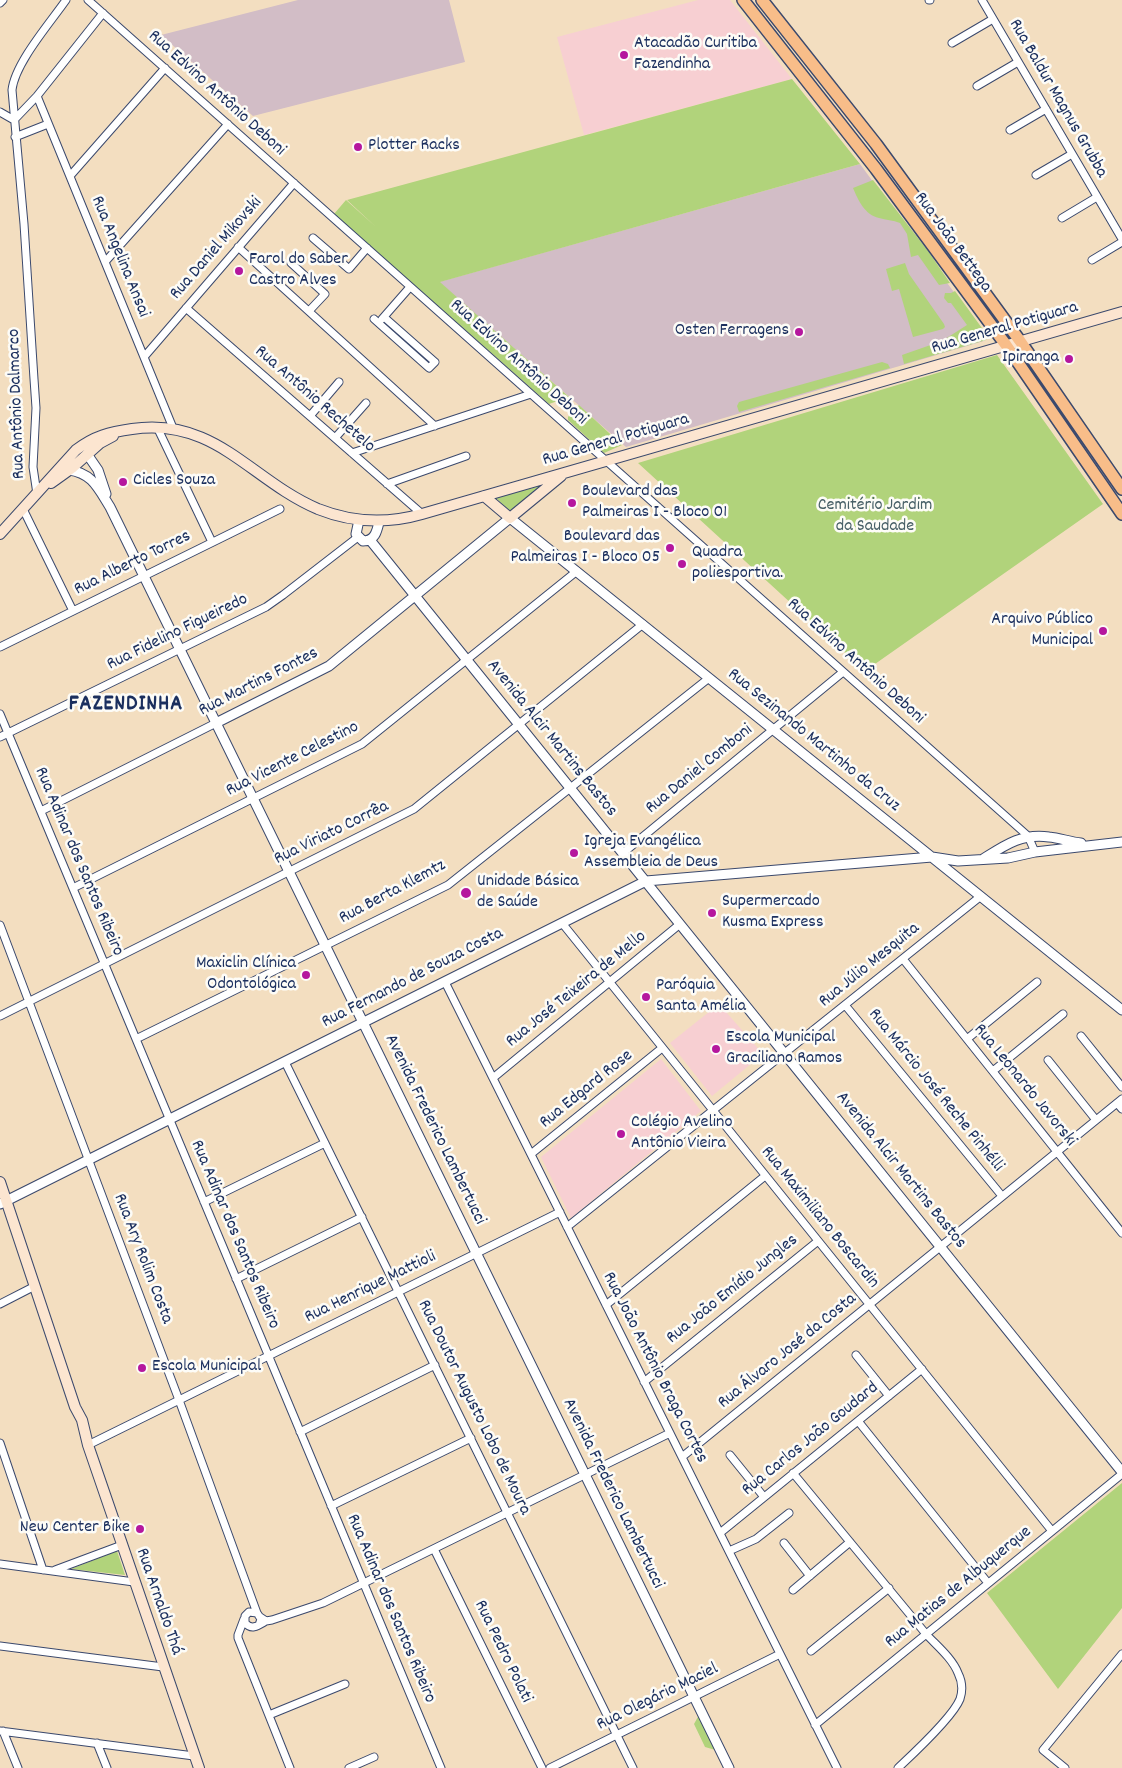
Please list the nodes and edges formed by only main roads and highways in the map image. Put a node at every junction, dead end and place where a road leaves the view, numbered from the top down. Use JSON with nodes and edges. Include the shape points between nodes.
{"nodes":[{"id":1,"x":744,"y":0,"type":"edge"},
{"id":2,"x":762,"y":0,"type":"edge"},
{"id":3,"x":856,"y":120,"type":"junction"},
{"id":4,"x":846,"y":129,"type":"junction"},
{"id":5,"x":867,"y":133,"type":"junction"},
{"id":6,"x":856,"y":142,"type":"junction"},
{"id":7,"x":1122,"y":312,"type":"edge"},
{"id":8,"x":1020,"y":341,"type":"junction"},
{"id":9,"x":1006,"y":345,"type":"junction"},
{"id":10,"x":131,"y":429,"type":"junction"},
{"id":11,"x":87,"y":454,"type":"junction"},
{"id":12,"x":66,"y":458,"type":"junction"},
{"id":13,"x":564,"y":473,"type":"junction"},
{"id":14,"x":1122,"y":489,"type":"edge"},
{"id":15,"x":38,"y":492,"type":"junction"},
{"id":16,"x":484,"y":496,"type":"junction"},
{"id":17,"x":1122,"y":514,"type":"edge"},
{"id":18,"x":510,"y":518,"type":"joint"},
{"id":19,"x":0,"y":534,"type":"edge"},
{"id":20,"x":0,"y":1182,"type":"edge"},
{"id":21,"x":3,"y":1203,"type":"edge"},
{"id":22,"x":199,"y":1768,"type":"edge"}],
"edges":[{"from":1,"to":4,"type":"main road","name":"Rua João Bettega"},
{"from":2,"to":3,"type":"main road","name":"Rua João Bettega"},
{"from":3,"to":4,"type":"main road"},
{"from":3,"to":5,"type":"main road","name":"Rua João Bettega"},
{"from":4,"to":6,"type":"main road","name":"Rua João Bettega"},
{"from":5,"to":6,"type":"main road"},
{"from":5,"to":8,"type":"main road","name":"Rua João Bettega"},
{"from":6,"to":9,"type":"main road","name":"Rua João Bettega"},
{"from":7,"to":8,"type":"main road","name":"Rua General Potiguara"},
{"from":8,"to":9,"type":"main road","name":"Rua General Potiguara"},
{"from":8,"to":14,"type":"main road","name":"Rua João Bettega"},
{"from":9,"to":13,"type":"main road","name":"Rua General Potiguara"},
{"from":9,"to":17,"type":"main road","name":"Rua João Bettega"},
{"from":10,"to":11,"type":"main road","name":"Rua General Potiguara","via":[[105,440]]},
{"from":10,"to":12,"type":"main road","name":"Rua General Potiguara","via":[[91,439]]},
{"from":10,"to":16,"type":"main road","name":"Rua General Potiguara","via":[[157,426],[192,432],[316,508],[360,520],[400,520]]},
{"from":11,"to":12,"type":"main road"},
{"from":11,"to":15,"type":"main road","name":"Rua General Potiguara"},
{"from":12,"to":15,"type":"main road","name":"Rua General Potiguara"},
{"from":13,"to":16,"type":"main road","name":"Rua General Potiguara"},
{"from":13,"to":18,"type":"main road","name":"Rua Martins Fontes"},
{"from":15,"to":19,"type":"main road","name":"Rua General Potiguara"},
{"from":16,"to":18,"type":"main road","name":"Rua Sezinando Martinho da Cruz"},
{"from":20,"to":21,"type":"main road","name":"Rua Arnaldo Thá"},
{"from":21,"to":22,"type":"main road","name":"Rua Arnaldo Thá","via":[[35,1286],[81,1434],[88,1445]]}]}
